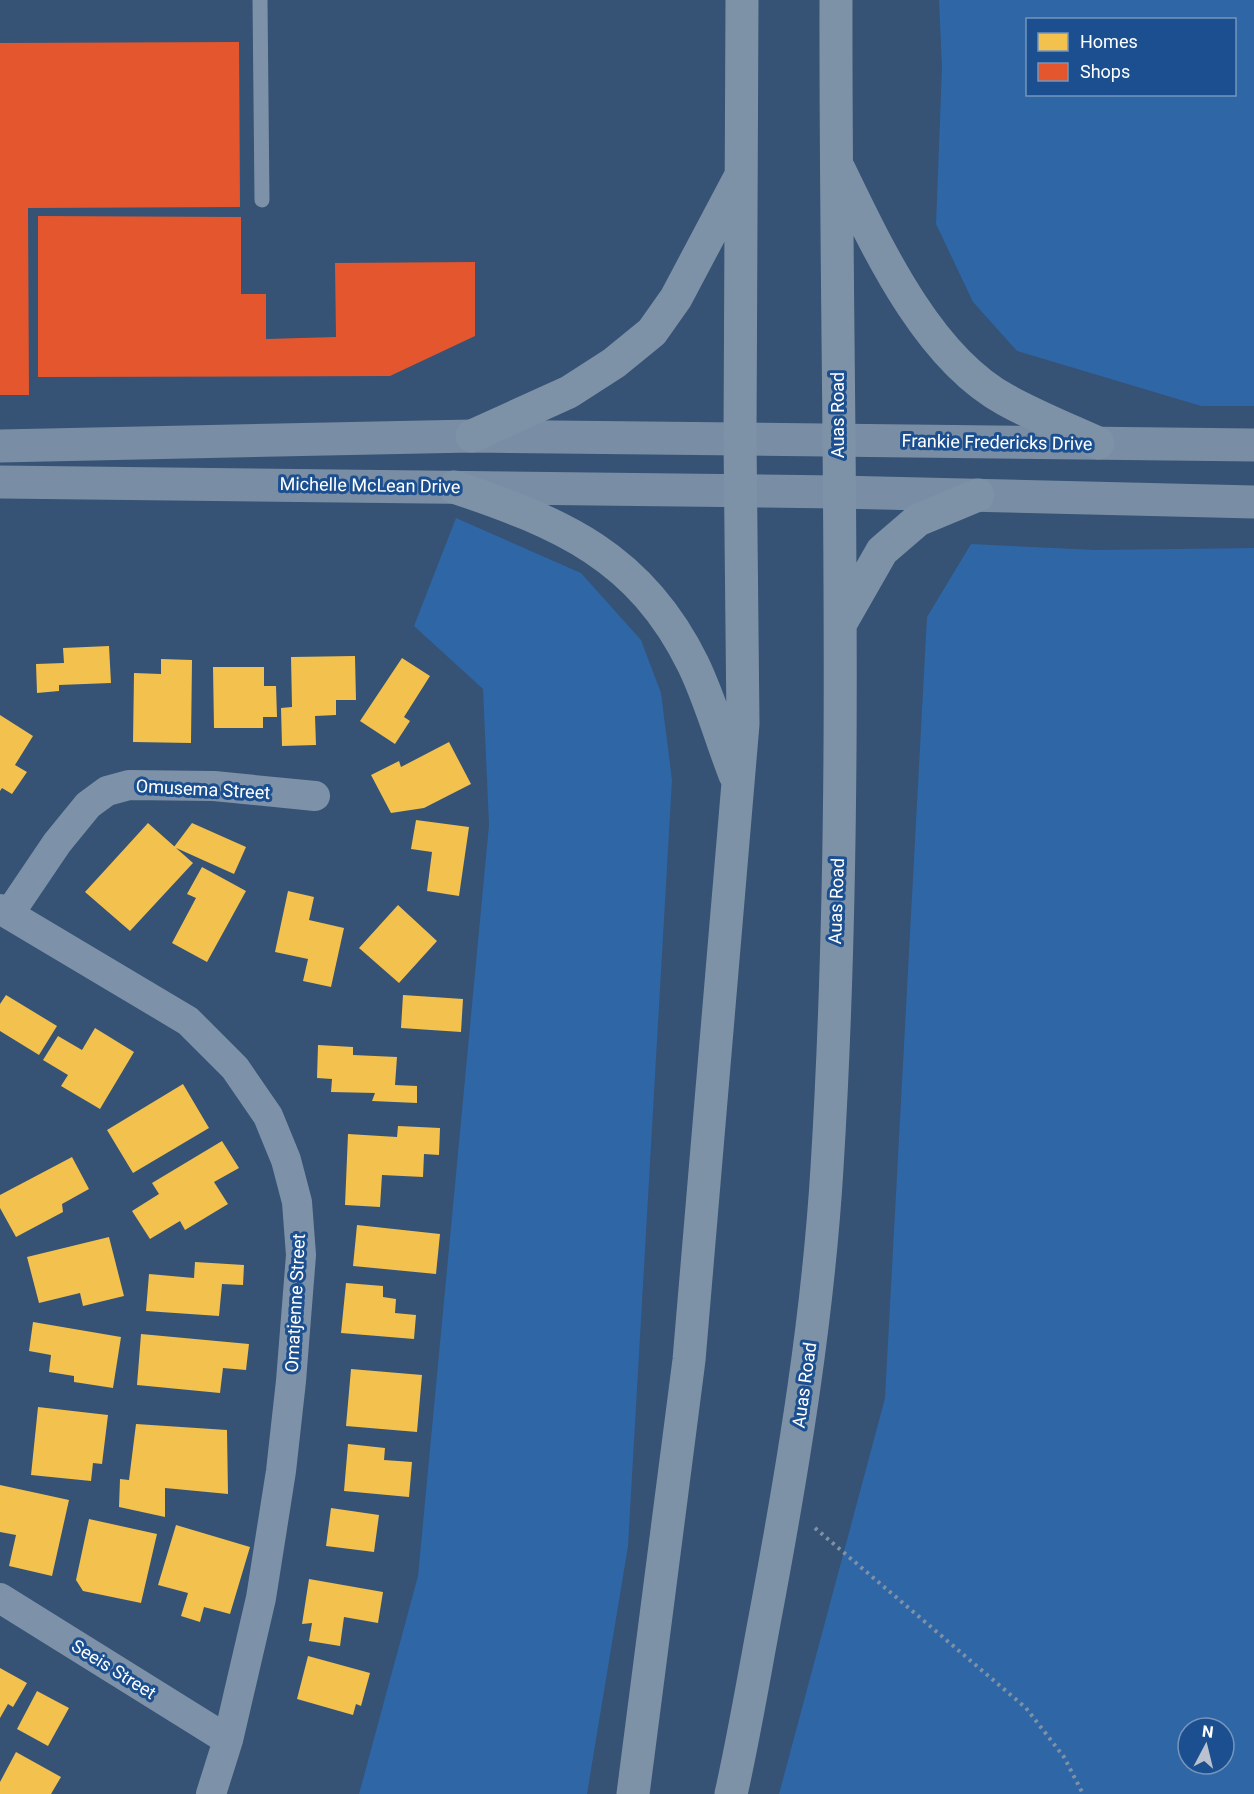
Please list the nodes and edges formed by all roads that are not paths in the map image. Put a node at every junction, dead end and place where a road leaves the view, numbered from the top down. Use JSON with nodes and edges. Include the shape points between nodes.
{"nodes":[{"id":1,"x":260,"y":0,"type":"edge"},
{"id":2,"x":742,"y":0,"type":"edge"},
{"id":3,"x":836,"y":0,"type":"edge"},
{"id":4,"x":836,"y":162,"type":"junction"},
{"id":5,"x":741,"y":175,"type":"junction"},
{"id":6,"x":262,"y":200,"type":"dead end"},
{"id":7,"x":472,"y":436,"type":"junction"},
{"id":8,"x":740,"y":439,"type":"junction"},
{"id":9,"x":838,"y":440,"type":"junction"},
{"id":10,"x":1098,"y":443,"type":"junction"},
{"id":11,"x":1254,"y":445,"type":"edge"},
{"id":12,"x":0,"y":446,"type":"edge"},
{"id":13,"x":0,"y":482,"type":"edge"},
{"id":14,"x":454,"y":487,"type":"junction"},
{"id":15,"x":741,"y":491,"type":"junction"},
{"id":16,"x":838,"y":492,"type":"junction"},
{"id":17,"x":978,"y":495,"type":"junction"},
{"id":18,"x":1254,"y":502,"type":"edge"},
{"id":19,"x":842,"y":622,"type":"junction"},
{"id":20,"x":737,"y":783,"type":"junction"},
{"id":21,"x":315,"y":796,"type":"dead end"},
{"id":22,"x":5,"y":912,"type":"edge"},
{"id":23,"x":0,"y":1598,"type":"edge"},
{"id":24,"x":228,"y":1740,"type":"junction"},
{"id":25,"x":211,"y":1794,"type":"edge"},
{"id":26,"x":633,"y":1794,"type":"edge"},
{"id":27,"x":731,"y":1794,"type":"edge"}],
"edges":[{"from":1,"to":6,"type":"lane"},
{"from":2,"to":5,"type":"highway"},
{"from":3,"to":4,"type":"highway","name":"Auas Road"},
{"from":4,"to":9,"type":"highway","name":"Auas Road"},
{"from":4,"to":10,"type":"highway","via":[[875,242],[925,325],[951,357],[1005,400]]},
{"from":5,"to":7,"type":"highway","via":[[676,298],[652,332],[569,392]]},
{"from":5,"to":8,"type":"highway"},
{"from":7,"to":8,"type":"street"},
{"from":7,"to":12,"type":"street"},
{"from":8,"to":9,"type":"street","name":"Frankie Fredericks Drive"},
{"from":8,"to":15,"type":"highway"},
{"from":9,"to":10,"type":"street","name":"Frankie Fredericks Drive"},
{"from":9,"to":16,"type":"highway","name":"Auas Road"},
{"from":10,"to":11,"type":"street","name":"Frankie Fredericks Drive"},
{"from":13,"to":14,"type":"street","name":"Michelle McLean Drive"},
{"from":14,"to":15,"type":"street","name":"Michelle McLean Drive"},
{"from":14,"to":20,"type":"highway","via":[[573,533],[612,559],[635,581],[659,607],[689,656]]},
{"from":15,"to":16,"type":"street"},
{"from":15,"to":20,"type":"highway","via":[[743,724]]},
{"from":16,"to":17,"type":"street"},
{"from":16,"to":19,"type":"highway","name":"Auas Road"},
{"from":17,"to":18,"type":"street"},
{"from":17,"to":19,"type":"highway","via":[[918,520],[882,551]]},
{"from":19,"to":27,"type":"highway","name":"Auas Road","via":[[827,1170],[807,1373]]},
{"from":20,"to":26,"type":"highway","via":[[689,1360]]},
{"from":21,"to":22,"type":"street","name":"Omusema Street","via":[[214,786],[129,785],[108,791],[88,805]]},
{"from":22,"to":24,"type":"street","name":"Omatjenne Street","via":[[188,1021],[235,1068],[268,1116],[286,1160],[297,1202],[301,1255],[291,1381],[261,1598]]},
{"from":23,"to":24,"type":"street","name":"Seeis Street"},
{"from":24,"to":25,"type":"street","name":"Omatjenne Street"}]}
